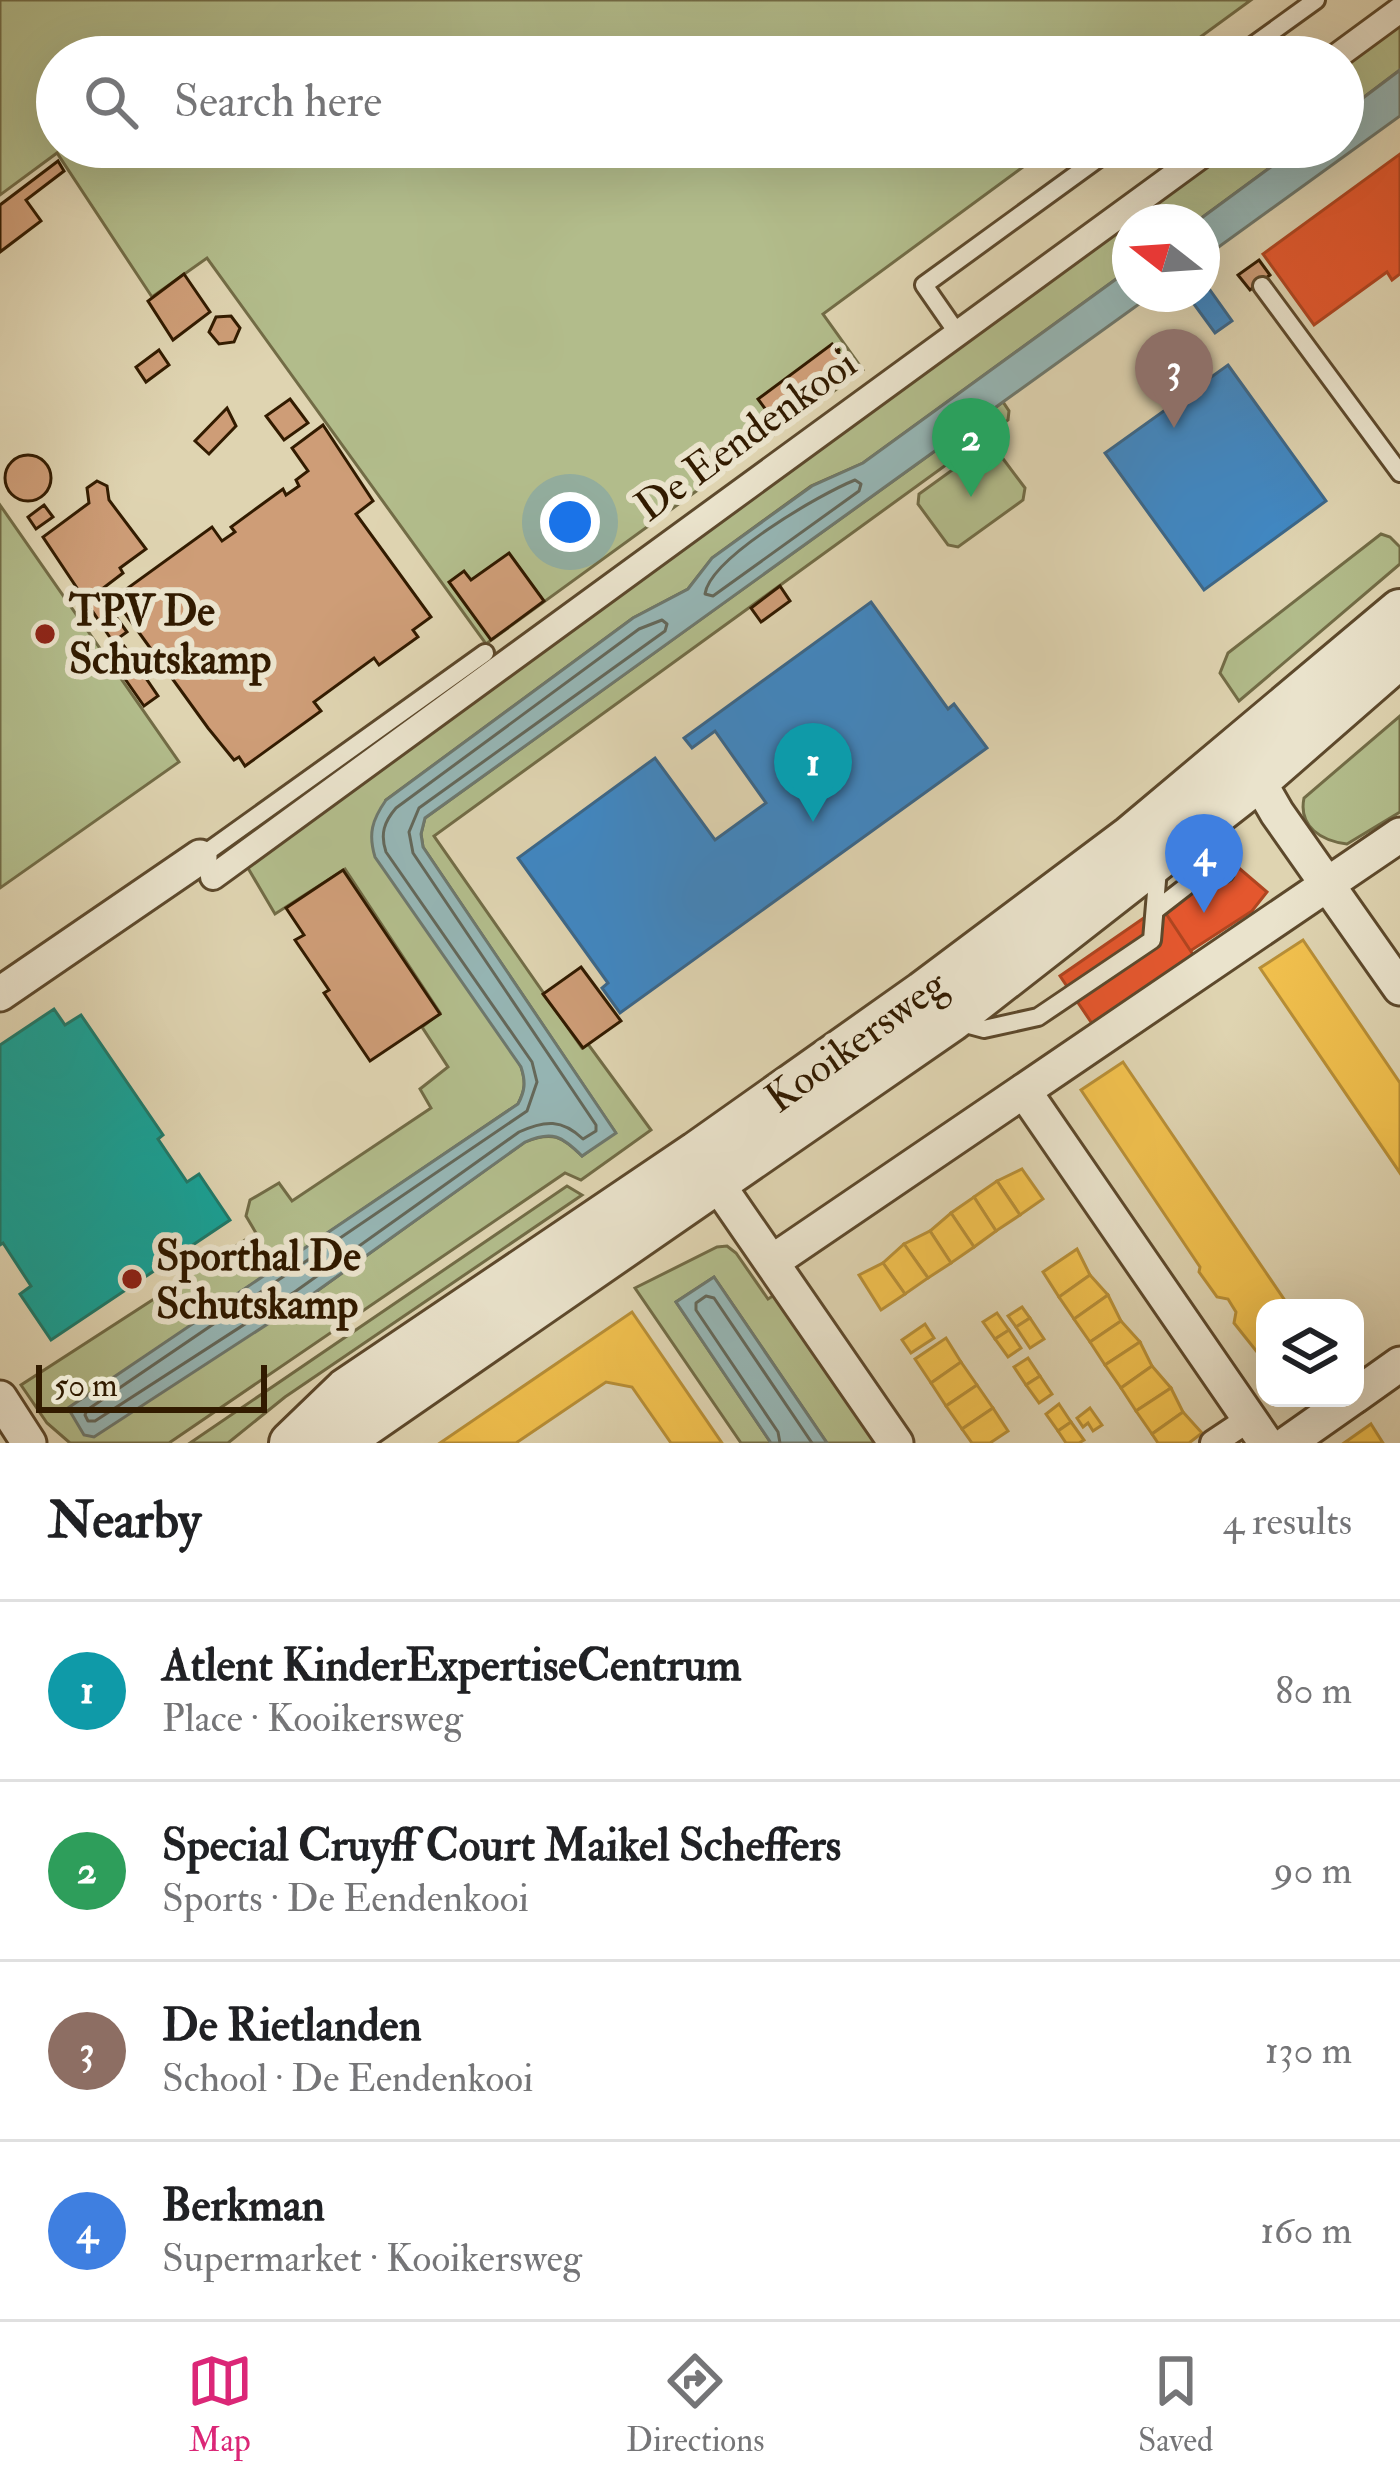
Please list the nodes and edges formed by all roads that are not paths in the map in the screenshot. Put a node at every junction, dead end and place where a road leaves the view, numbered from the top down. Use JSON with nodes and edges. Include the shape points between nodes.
{"nodes":[{"id":1,"x":1316,"y":0,"type":"edge"},
{"id":2,"x":1400,"y":10,"type":"edge"},
{"id":3,"x":1267,"y":36,"type":"edge"},
{"id":4,"x":1364,"y":36,"type":"edge"},
{"id":5,"x":1085,"y":168,"type":"edge"},
{"id":6,"x":1184,"y":168,"type":"edge"},
{"id":7,"x":1262,"y":286,"type":"dead end"},
{"id":8,"x":958,"y":334,"type":"junction"},
{"id":9,"x":1400,"y":473,"type":"edge"},
{"id":10,"x":1400,"y":611,"type":"edge"},
{"id":11,"x":485,"y":653,"type":"dead end"},
{"id":12,"x":1400,"y":656,"type":"edge"},
{"id":13,"x":1248,"y":763,"type":"junction"},
{"id":14,"x":1400,"y":835,"type":"edge"},
{"id":15,"x":1158,"y":860,"type":"junction"},
{"id":16,"x":206,"y":867,"type":"junction"},
{"id":17,"x":1225,"y":873,"type":"dead end"},
{"id":18,"x":1329,"y":884,"type":"junction"},
{"id":19,"x":1157,"y":909,"type":"junction"},
{"id":20,"x":1400,"y":988,"type":"edge"},
{"id":21,"x":0,"y":994,"type":"edge"},
{"id":22,"x":951,"y":1020,"type":"junction"},
{"id":23,"x":1024,"y":1091,"type":"junction"},
{"id":24,"x":708,"y":1169,"type":"junction"},
{"id":25,"x":772,"y":1262,"type":"junction"},
{"id":26,"x":1400,"y":1364,"type":"edge"},
{"id":27,"x":1364,"y":1390,"type":"edge"},
{"id":28,"x":0,"y":1398,"type":"edge"},
{"id":29,"x":1340,"y":1407,"type":"edge"},
{"id":30,"x":1257,"y":1431,"type":"edge"},
{"id":31,"x":315,"y":1438,"type":"edge"},
{"id":32,"x":29,"y":1443,"type":"edge"},
{"id":33,"x":896,"y":1443,"type":"edge"},
{"id":34,"x":1213,"y":1443,"type":"edge"},
{"id":35,"x":1288,"y":1443,"type":"edge"}],
"edges":[{"from":1,"to":3,"type":"lane"},
{"from":2,"to":4,"type":"street"},
{"from":5,"to":8,"type":"lane","via":[[924,285]]},
{"from":6,"to":8,"type":"street","name":"De Eendenkooi"},
{"from":7,"to":9,"type":"lane"},
{"from":8,"to":16,"type":"street","name":"De Eendenkooi"},
{"from":10,"to":13,"type":"street","name":"Kooikersweg"},
{"from":11,"to":16,"type":"lane","name":"De Eendenkooi"},
{"from":12,"to":13,"type":"street","name":"Kooikersweg"},
{"from":13,"to":15,"type":"street","name":"Kooikersweg"},
{"from":13,"to":18,"type":"street"},
{"from":13,"to":24,"type":"street","name":"Kooikersweg","via":[[1093,865]]},
{"from":14,"to":18,"type":"street"},
{"from":15,"to":19,"type":"lane"},
{"from":15,"to":22,"type":"street","name":"Kooikersweg"},
{"from":16,"to":21,"type":"street","name":"De Eendenkooi"},
{"from":17,"to":19,"type":"lane","via":[[1206,871]]},
{"from":18,"to":20,"type":"street"},
{"from":18,"to":23,"type":"street","via":[[1271,908]]},
{"from":19,"to":22,"type":"lane","via":[[1153,940],[1038,1018],[984,1029]]},
{"from":22,"to":24,"type":"street","name":"Kooikersweg"},
{"from":23,"to":25,"type":"street"},
{"from":23,"to":30,"type":"street"},
{"from":24,"to":25,"type":"street"},
{"from":24,"to":31,"type":"street","name":"Kooikersweg","via":[[346,1390]]},
{"from":25,"to":33,"type":"street"},
{"from":26,"to":27,"type":"street"},
{"from":28,"to":32,"type":"street"},
{"from":29,"to":35,"type":"street"},
{"from":30,"to":34,"type":"street"}]}
